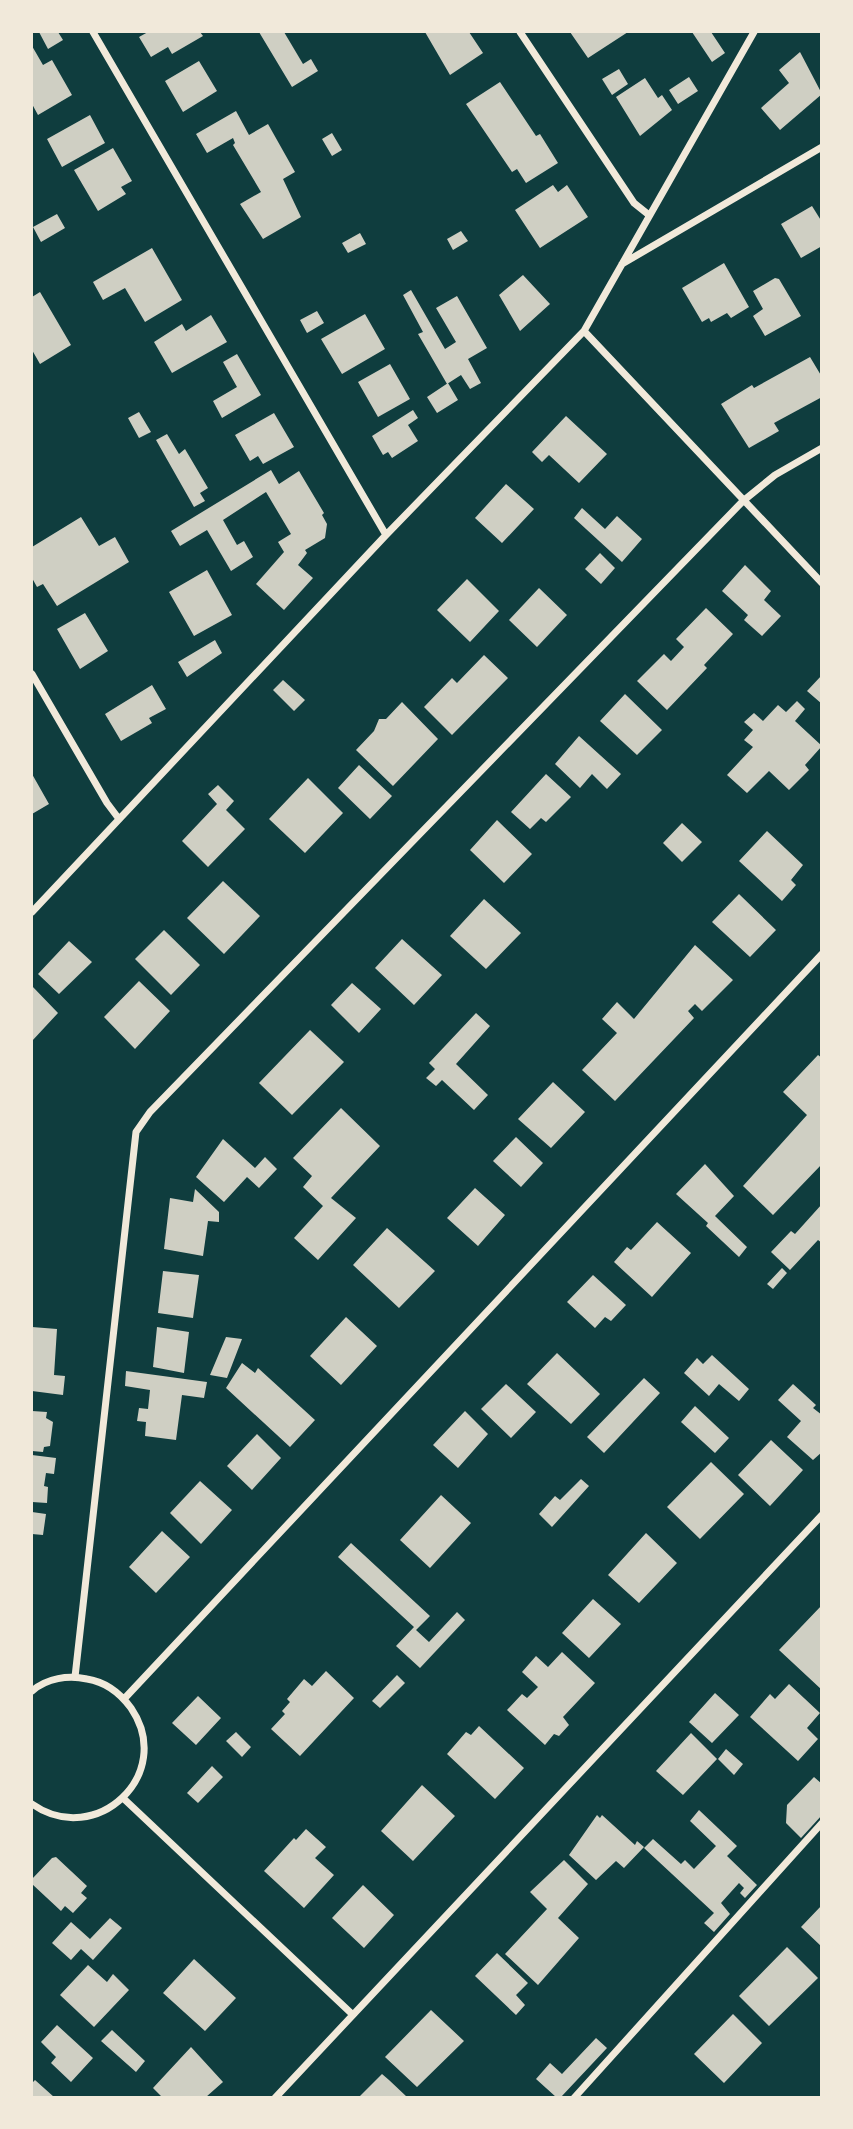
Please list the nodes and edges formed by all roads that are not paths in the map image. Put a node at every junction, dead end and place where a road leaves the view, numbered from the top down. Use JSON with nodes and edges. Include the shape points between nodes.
{"nodes":[{"id":1,"x":93,"y":32,"type":"edge"},
{"id":2,"x":520,"y":32,"type":"edge"},
{"id":3,"x":754,"y":32,"type":"edge"},
{"id":4,"x":821,"y":147,"type":"edge"},
{"id":5,"x":649,"y":215,"type":"junction"},
{"id":6,"x":621,"y":264,"type":"junction"},
{"id":7,"x":584,"y":331,"type":"junction"},
{"id":8,"x":821,"y":448,"type":"edge"},
{"id":9,"x":743,"y":500,"type":"junction"},
{"id":10,"x":386,"y":535,"type":"junction"},
{"id":11,"x":821,"y":583,"type":"edge"},
{"id":12,"x":32,"y":674,"type":"edge"},
{"id":13,"x":120,"y":819,"type":"junction"},
{"id":14,"x":32,"y":912,"type":"edge"},
{"id":15,"x":821,"y":954,"type":"edge"},
{"id":16,"x":821,"y":1515,"type":"edge"},
{"id":17,"x":75,"y":1677,"type":"junction"},
{"id":18,"x":32,"y":1690,"type":"edge"},
{"id":19,"x":124,"y":1699,"type":"junction"},
{"id":20,"x":123,"y":1798,"type":"junction"},
{"id":21,"x":32,"y":1804,"type":"edge"},
{"id":22,"x":821,"y":1824,"type":"edge"},
{"id":23,"x":352,"y":2014,"type":"junction"},
{"id":24,"x":275,"y":2098,"type":"edge"},
{"id":25,"x":574,"y":2098,"type":"edge"}],
"edges":[{"from":1,"to":10,"type":"street"},
{"from":2,"to":5,"type":"street","via":[[634,203]]},
{"from":3,"to":5,"type":"street"},
{"from":4,"to":6,"type":"street"},
{"from":5,"to":6,"type":"street"},
{"from":6,"to":7,"type":"street"},
{"from":7,"to":9,"type":"street"},
{"from":7,"to":10,"type":"street"},
{"from":8,"to":9,"type":"street"},
{"from":9,"to":11,"type":"street"},
{"from":9,"to":17,"type":"street","via":[[159,1102],[135,1132]]},
{"from":10,"to":13,"type":"street"},
{"from":12,"to":13,"type":"street"},
{"from":13,"to":14,"type":"street"},
{"from":15,"to":19,"type":"street"},
{"from":16,"to":23,"type":"street"},
{"from":17,"to":18,"type":"street","via":[[54,1679]]},
{"from":17,"to":19,"type":"street","via":[[110,1687]]},
{"from":19,"to":20,"type":"street","via":[[137,1717],[143,1759]]},
{"from":20,"to":21,"type":"street","via":[[106,1811],[85,1818],[64,1818]]},
{"from":20,"to":23,"type":"street"},
{"from":22,"to":25,"type":"street"},
{"from":23,"to":24,"type":"street"}]}
